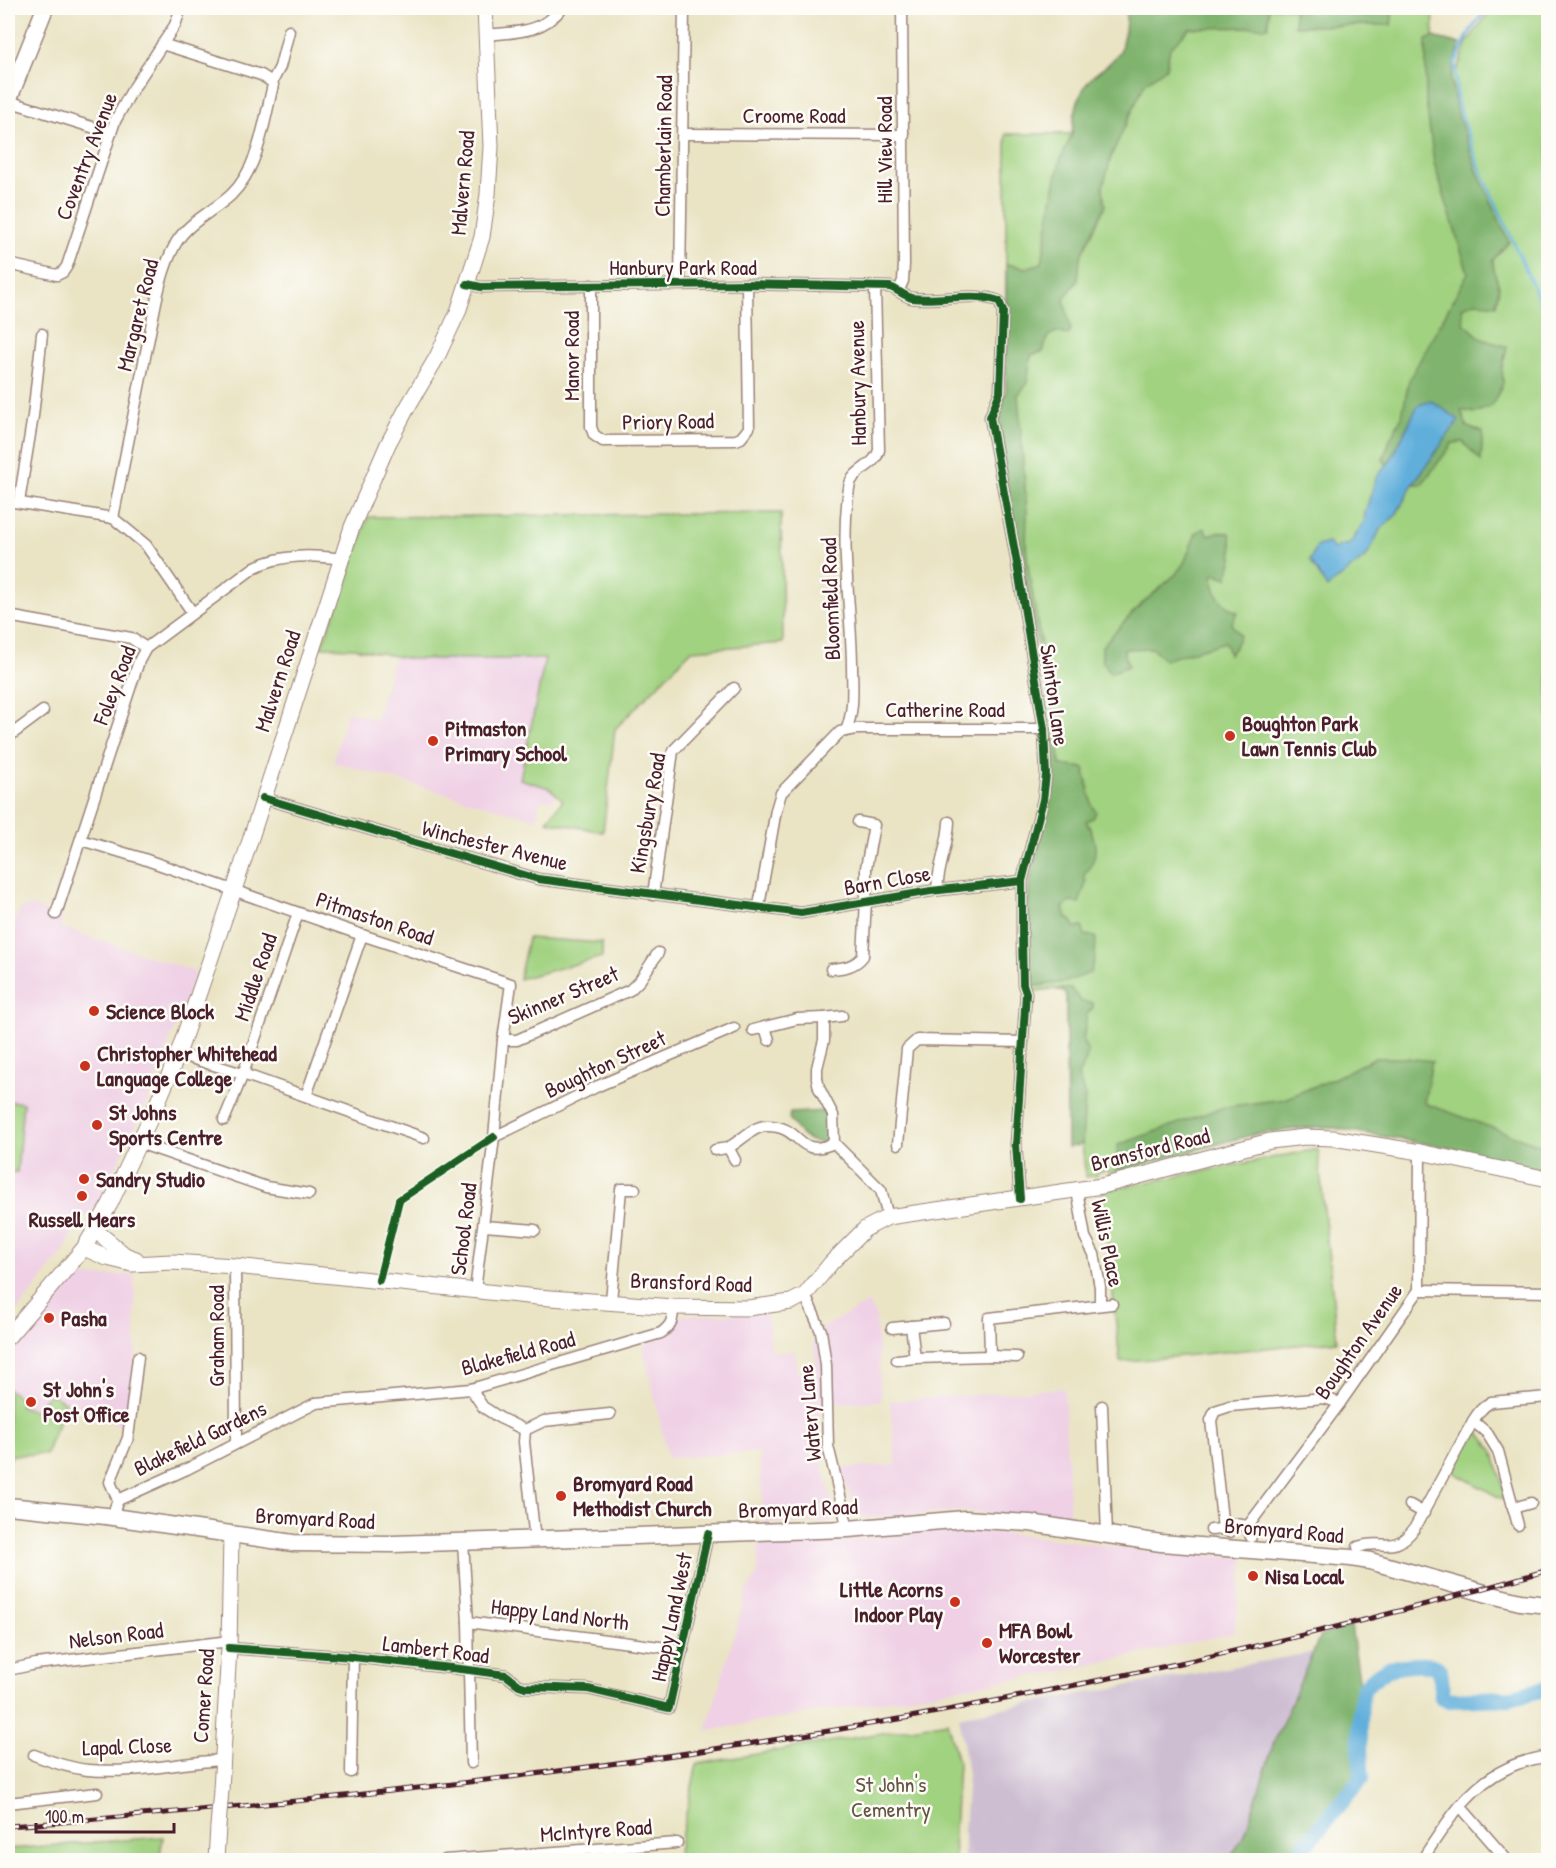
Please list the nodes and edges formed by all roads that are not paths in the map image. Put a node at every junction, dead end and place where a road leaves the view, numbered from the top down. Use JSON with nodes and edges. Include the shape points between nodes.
{"nodes":[{"id":1,"x":45,"y":8,"type":"edge"},
{"id":2,"x":181,"y":8,"type":"edge"},
{"id":3,"x":485,"y":8,"type":"edge"},
{"id":4,"x":562,"y":8,"type":"edge"},
{"id":5,"x":684,"y":8,"type":"edge"},
{"id":6,"x":902,"y":8,"type":"edge"},
{"id":7,"x":289,"y":31,"type":"dead end"},
{"id":8,"x":486,"y":35,"type":"junction"},
{"id":9,"x":162,"y":44,"type":"junction"},
{"id":10,"x":272,"y":82,"type":"junction"},
{"id":11,"x":8,"y":101,"type":"edge"},
{"id":12,"x":111,"y":133,"type":"junction"},
{"id":13,"x":683,"y":134,"type":"junction"},
{"id":14,"x":904,"y":135,"type":"junction"},
{"id":15,"x":8,"y":264,"type":"edge"},
{"id":16,"x":467,"y":284,"type":"junction"},
{"id":17,"x":680,"y":284,"type":"junction"},
{"id":18,"x":747,"y":284,"type":"junction"},
{"id":19,"x":591,"y":285,"type":"junction"},
{"id":20,"x":875,"y":287,"type":"junction"},
{"id":21,"x":898,"y":290,"type":"junction"},
{"id":22,"x":42,"y":334,"type":"dead end"},
{"id":23,"x":591,"y":427,"type":"joint"},
{"id":24,"x":861,"y":470,"type":"joint"},
{"id":25,"x":13,"y":501,"type":"edge"},
{"id":26,"x":113,"y":518,"type":"junction"},
{"id":27,"x":342,"y":559,"type":"junction"},
{"id":28,"x":192,"y":612,"type":"junction"},
{"id":29,"x":8,"y":616,"type":"edge"},
{"id":30,"x":146,"y":648,"type":"junction"},
{"id":31,"x":734,"y":688,"type":"dead end"},
{"id":32,"x":42,"y":711,"type":"dead end"},
{"id":33,"x":1044,"y":729,"type":"junction"},
{"id":34,"x":846,"y":731,"type":"junction"},
{"id":35,"x":8,"y":737,"type":"edge"},
{"id":36,"x":263,"y":798,"type":"junction"},
{"id":37,"x":858,"y":822,"type":"dead end"},
{"id":38,"x":949,"y":822,"type":"dead end"},
{"id":39,"x":81,"y":840,"type":"junction"},
{"id":40,"x":1022,"y":881,"type":"junction"},
{"id":41,"x":234,"y":890,"type":"junction"},
{"id":42,"x":937,"y":890,"type":"junction"},
{"id":43,"x":653,"y":895,"type":"junction"},
{"id":44,"x":866,"y":900,"type":"junction"},
{"id":45,"x":759,"y":906,"type":"junction"},
{"id":46,"x":298,"y":913,"type":"junction"},
{"id":47,"x":56,"y":914,"type":"dead end"},
{"id":48,"x":362,"y":935,"type":"junction"},
{"id":49,"x":658,"y":953,"type":"dead end"},
{"id":50,"x":831,"y":969,"type":"dead end"},
{"id":51,"x":504,"y":982,"type":"joint"},
{"id":52,"x":842,"y":1016,"type":"dead end"},
{"id":53,"x":824,"y":1017,"type":"junction"},
{"id":54,"x":765,"y":1027,"type":"junction"},
{"id":55,"x":734,"y":1028,"type":"dead end"},
{"id":56,"x":753,"y":1030,"type":"dead end"},
{"id":57,"x":503,"y":1040,"type":"junction"},
{"id":58,"x":769,"y":1040,"type":"dead end"},
{"id":59,"x":1023,"y":1042,"type":"junction"},
{"id":60,"x":178,"y":1054,"type":"junction"},
{"id":61,"x":243,"y":1074,"type":"junction"},
{"id":62,"x":306,"y":1096,"type":"junction"},
{"id":63,"x":224,"y":1120,"type":"dead end"},
{"id":64,"x":494,"y":1137,"type":"junction"},
{"id":65,"x":424,"y":1138,"type":"dead end"},
{"id":66,"x":140,"y":1143,"type":"junction"},
{"id":67,"x":834,"y":1143,"type":"junction"},
{"id":68,"x":898,"y":1144,"type":"dead end"},
{"id":69,"x":728,"y":1147,"type":"junction"},
{"id":70,"x":715,"y":1150,"type":"dead end"},
{"id":71,"x":1420,"y":1152,"type":"junction"},
{"id":72,"x":735,"y":1160,"type":"dead end"},
{"id":73,"x":1548,"y":1179,"type":"edge"},
{"id":74,"x":635,"y":1189,"type":"dead end"},
{"id":75,"x":1077,"y":1190,"type":"junction"},
{"id":76,"x":309,"y":1194,"type":"dead end"},
{"id":77,"x":1020,"y":1199,"type":"junction"},
{"id":78,"x":888,"y":1217,"type":"junction"},
{"id":79,"x":484,"y":1226,"type":"junction"},
{"id":80,"x":95,"y":1230,"type":"junction"},
{"id":81,"x":535,"y":1230,"type":"dead end"},
{"id":82,"x":84,"y":1248,"type":"junction"},
{"id":83,"x":148,"y":1263,"type":"junction"},
{"id":84,"x":235,"y":1266,"type":"junction"},
{"id":85,"x":1419,"y":1290,"type":"junction"},
{"id":86,"x":475,"y":1291,"type":"junction"},
{"id":87,"x":1548,"y":1292,"type":"edge"},
{"id":88,"x":805,"y":1295,"type":"junction"},
{"id":89,"x":611,"y":1301,"type":"junction"},
{"id":90,"x":1100,"y":1304,"type":"junction"},
{"id":91,"x":1112,"y":1304,"type":"dead end"},
{"id":92,"x":674,"y":1307,"type":"junction"},
{"id":93,"x":944,"y":1323,"type":"dead end"},
{"id":94,"x":910,"y":1326,"type":"junction"},
{"id":95,"x":892,"y":1328,"type":"dead end"},
{"id":96,"x":8,"y":1336,"type":"edge"},
{"id":97,"x":990,"y":1356,"type":"junction"},
{"id":98,"x":138,"y":1357,"type":"dead end"},
{"id":99,"x":1017,"y":1357,"type":"dead end"},
{"id":100,"x":915,"y":1358,"type":"junction"},
{"id":101,"x":897,"y":1360,"type":"dead end"},
{"id":102,"x":471,"y":1389,"type":"junction"},
{"id":103,"x":1548,"y":1396,"type":"edge"},
{"id":104,"x":315,"y":1403,"type":"joint"},
{"id":105,"x":1340,"y":1403,"type":"junction"},
{"id":106,"x":1102,"y":1407,"type":"dead end"},
{"id":107,"x":610,"y":1414,"type":"dead end"},
{"id":108,"x":1473,"y":1421,"type":"junction"},
{"id":109,"x":525,"y":1430,"type":"junction"},
{"id":110,"x":236,"y":1442,"type":"junction"},
{"id":111,"x":118,"y":1500,"type":"junction"},
{"id":112,"x":1531,"y":1503,"type":"dead end"},
{"id":113,"x":1410,"y":1505,"type":"dead end"},
{"id":114,"x":8,"y":1506,"type":"edge"},
{"id":115,"x":1513,"y":1508,"type":"junction"},
{"id":116,"x":1424,"y":1513,"type":"junction"},
{"id":117,"x":114,"y":1517,"type":"junction"},
{"id":118,"x":1518,"y":1525,"type":"dead end"},
{"id":119,"x":1229,"y":1528,"type":"junction"},
{"id":120,"x":848,"y":1529,"type":"junction"},
{"id":121,"x":1211,"y":1530,"type":"dead end"},
{"id":122,"x":708,"y":1534,"type":"junction"},
{"id":123,"x":231,"y":1535,"type":"junction"},
{"id":124,"x":1107,"y":1535,"type":"junction"},
{"id":125,"x":535,"y":1540,"type":"junction"},
{"id":126,"x":463,"y":1542,"type":"junction"},
{"id":127,"x":1355,"y":1552,"type":"junction"},
{"id":128,"x":1548,"y":1605,"type":"edge"},
{"id":129,"x":468,"y":1622,"type":"junction"},
{"id":130,"x":230,"y":1644,"type":"junction"},
{"id":131,"x":683,"y":1650,"type":"junction"},
{"id":132,"x":352,"y":1657,"type":"junction"},
{"id":133,"x":8,"y":1670,"type":"edge"},
{"id":134,"x":469,"y":1670,"type":"junction"},
{"id":135,"x":669,"y":1708,"type":"joint"},
{"id":136,"x":34,"y":1755,"type":"dead end"},
{"id":137,"x":1548,"y":1756,"type":"edge"},
{"id":138,"x":221,"y":1760,"type":"junction"},
{"id":139,"x":471,"y":1763,"type":"dead end"},
{"id":140,"x":351,"y":1772,"type":"dead end"},
{"id":141,"x":97,"y":1793,"type":"dead end"},
{"id":142,"x":8,"y":1803,"type":"edge"},
{"id":143,"x":1460,"y":1806,"type":"junction"},
{"id":144,"x":677,"y":1843,"type":"dead end"},
{"id":145,"x":591,"y":1855,"type":"edge"},
{"id":146,"x":479,"y":1859,"type":"edge"},
{"id":147,"x":216,"y":1860,"type":"edge"},
{"id":148,"x":445,"y":1860,"type":"edge"},
{"id":149,"x":1422,"y":1860,"type":"edge"},
{"id":150,"x":1507,"y":1860,"type":"edge"}],
"edges":[{"from":1,"to":11,"type":"main road"},
{"from":2,"to":9,"type":"street","name":"Coventry Avenue"},
{"from":3,"to":8,"type":"main road","name":"Malvern Road"},
{"from":4,"to":8,"type":"street","via":[[554,19],[532,30]]},
{"from":5,"to":13,"type":"street","name":"Chamberlain Road"},
{"from":6,"to":14,"type":"street","name":"Hill View Road"},
{"from":7,"to":10,"type":"street","name":"Margaret Road"},
{"from":8,"to":16,"type":"main road","name":"Malvern Road","via":[[491,146],[488,194],[482,237]]},
{"from":9,"to":10,"type":"street","via":[[261,75]]},
{"from":9,"to":12,"type":"street","name":"Coventry Avenue","via":[[130,92]]},
{"from":10,"to":26,"type":"street","name":"Margaret Road","via":[[255,155],[245,177],[232,194],[178,240],[168,261]]},
{"from":11,"to":12,"type":"street"},
{"from":12,"to":15,"type":"street","name":"Coventry Avenue","via":[[63,272],[49,274]]},
{"from":13,"to":14,"type":"street","name":"Croome Road"},
{"from":13,"to":17,"type":"street","name":"Chamberlain Road"},
{"from":14,"to":21,"type":"street","name":"Hill View Road","via":[[904,264]]},
{"from":16,"to":19,"type":"street","name":"Hanbury Park Road"},
{"from":16,"to":27,"type":"main road","name":"Malvern Road","via":[[437,357],[388,444]]},
{"from":17,"to":18,"type":"street","name":"Hanbury Park Road"},
{"from":17,"to":19,"type":"street","name":"Hanbury Park Road"},
{"from":18,"to":20,"type":"street","name":"Hanbury Park Road"},
{"from":18,"to":23,"type":"street","name":"Priory Road","via":[[749,428],[741,438],[603,441]]},
{"from":19,"to":23,"type":"street","name":"Manor Road"},
{"from":20,"to":21,"type":"street","name":"Hanbury Park Road"},
{"from":20,"to":24,"type":"street","name":"Hanbury Avenue","via":[[879,450],[877,458]]},
{"from":21,"to":33,"type":"street","name":"Swinton Lane","via":[[911,298],[991,298],[999,301],[1003,311],[1000,392],[990,417]]},
{"from":22,"to":25,"type":"street","via":[[33,416]]},
{"from":24,"to":34,"type":"street","name":"Bloomfield Road","via":[[852,477],[848,496],[853,715]]},
{"from":25,"to":26,"type":"street"},
{"from":26,"to":28,"type":"street","via":[[146,545]]},
{"from":27,"to":28,"type":"street","name":"Foley Road","via":[[309,555],[270,560]]},
{"from":27,"to":36,"type":"main road","name":"Malvern Road"},
{"from":28,"to":30,"type":"street","name":"Foley Road"},
{"from":29,"to":30,"type":"street","via":[[131,638]]},
{"from":30,"to":39,"type":"street","name":"Foley Road"},
{"from":31,"to":43,"type":"street","name":"Kingsbury Road","via":[[673,751]]},
{"from":32,"to":35,"type":"street"},
{"from":33,"to":34,"type":"street","name":"Catherine Road"},
{"from":33,"to":40,"type":"street","name":"Swinton Lane","via":[[1043,800]]},
{"from":34,"to":45,"type":"street","via":[[827,744],[781,793]]},
{"from":36,"to":41,"type":"main road","name":"Malvern Road"},
{"from":36,"to":43,"type":"street","name":"Winchester Avenue","via":[[538,879]]},
{"from":37,"to":44,"type":"street","via":[[874,825],[866,868]]},
{"from":38,"to":42,"type":"street","via":[[949,840]]},
{"from":39,"to":41,"type":"street","name":"Pitmaston Road"},
{"from":39,"to":47,"type":"street","name":"Foley Road"},
{"from":40,"to":42,"type":"street","name":"Barn Close"},
{"from":40,"to":59,"type":"street","name":"Swinton Lane","via":[[1026,993]]},
{"from":41,"to":46,"type":"street","name":"Pitmaston Road"},
{"from":41,"to":60,"type":"main road","name":"Malvern Road"},
{"from":42,"to":44,"type":"street","name":"Barn Close"},
{"from":43,"to":45,"type":"street","name":"Winchester Avenue"},
{"from":44,"to":45,"type":"street","name":"Barn Close","via":[[801,913]]},
{"from":44,"to":50,"type":"street","via":[[861,960]]},
{"from":46,"to":48,"type":"street","name":"Pitmaston Road"},
{"from":46,"to":61,"type":"street","name":"Middle Road"},
{"from":48,"to":51,"type":"street","name":"Pitmaston Road"},
{"from":48,"to":62,"type":"street"},
{"from":49,"to":57,"type":"street","name":"Skinner Street","via":[[630,990],[518,1040]]},
{"from":51,"to":57,"type":"street","name":"School Road","via":[[511,984]]},
{"from":52,"to":53,"type":"street"},
{"from":53,"to":54,"type":"street"},
{"from":53,"to":67,"type":"street","via":[[817,1078],[833,1115]]},
{"from":54,"to":56,"type":"street"},
{"from":54,"to":58,"type":"street"},
{"from":55,"to":64,"type":"street","name":"Boughton Street","via":[[598,1086]]},
{"from":57,"to":64,"type":"street","name":"School Road"},
{"from":59,"to":68,"type":"street","via":[[913,1043],[907,1049]]},
{"from":59,"to":77,"type":"street","name":"Swinton Lane","via":[[1016,1145]]},
{"from":60,"to":61,"type":"street"},
{"from":60,"to":66,"type":"main road","name":"Malvern Road"},
{"from":61,"to":62,"type":"street"},
{"from":61,"to":63,"type":"street","name":"Middle Road"},
{"from":62,"to":65,"type":"street"},
{"from":64,"to":79,"type":"street","name":"School Road"},
{"from":66,"to":76,"type":"street","via":[[266,1187]]},
{"from":66,"to":80,"type":"main road","name":"Malvern Road"},
{"from":67,"to":69,"type":"street","via":[[812,1149],[788,1129],[762,1126]]},
{"from":67,"to":78,"type":"street","via":[[881,1190]]},
{"from":69,"to":70,"type":"street"},
{"from":69,"to":72,"type":"street"},
{"from":71,"to":73,"type":"main road","name":"Bransford Road"},
{"from":71,"to":75,"type":"main road","name":"Bransford Road","via":[[1305,1137],[1270,1141]]},
{"from":71,"to":85,"type":"street","name":"Boughton Avenue"},
{"from":74,"to":89,"type":"street","via":[[621,1189]]},
{"from":75,"to":77,"type":"main road","name":"Bransford Road"},
{"from":75,"to":90,"type":"street","name":"Willis Place","via":[[1085,1238],[1094,1254]]},
{"from":77,"to":78,"type":"main road","name":"Bransford Road"},
{"from":78,"to":88,"type":"main road","name":"Bransford Road","via":[[865,1229]]},
{"from":79,"to":81,"type":"street"},
{"from":79,"to":86,"type":"street","name":"School Road"},
{"from":80,"to":82,"type":"main road","name":"Malvern Road"},
{"from":80,"to":83,"type":"main road","name":"Bransford Road","via":[[125,1255]]},
{"from":82,"to":83,"type":"main road","name":"Bransford Road","via":[[132,1264]]},
{"from":82,"to":96,"type":"main road","name":"Malvern Road"},
{"from":83,"to":84,"type":"main road","name":"Bransford Road"},
{"from":84,"to":86,"type":"main road","name":"Bransford Road"},
{"from":84,"to":110,"type":"street","name":"Graham Road"},
{"from":85,"to":87,"type":"street"},
{"from":85,"to":105,"type":"street","name":"Boughton Avenue"},
{"from":86,"to":89,"type":"main road","name":"Bransford Road"},
{"from":88,"to":92,"type":"main road","name":"Bransford Road","via":[[791,1302],[748,1308]]},
{"from":88,"to":120,"type":"street","name":"Watery Lane","via":[[821,1331],[828,1446]]},
{"from":89,"to":92,"type":"main road","name":"Bransford Road"},
{"from":90,"to":91,"type":"street","name":"Willis Place"},
{"from":90,"to":97,"type":"street","name":"Willis Place","via":[[989,1318]]},
{"from":92,"to":102,"type":"street","name":"Blakefield Road","via":[[673,1322],[661,1333]]},
{"from":93,"to":94,"type":"street"},
{"from":94,"to":95,"type":"street"},
{"from":94,"to":100,"type":"street"},
{"from":97,"to":99,"type":"street"},
{"from":97,"to":100,"type":"street"},
{"from":98,"to":111,"type":"street","via":[[128,1437],[110,1482]]},
{"from":100,"to":101,"type":"street"},
{"from":102,"to":104,"type":"street","name":"Blakefield Road"},
{"from":102,"to":109,"type":"street","via":[[483,1407]]},
{"from":103,"to":108,"type":"street","via":[[1491,1402]]},
{"from":104,"to":110,"type":"street","name":"Blakefield Gardens"},
{"from":105,"to":119,"type":"street","name":"Boughton Avenue","via":[[1250,1532]]},
{"from":105,"to":119,"type":"street","via":[[1324,1398],[1230,1406],[1215,1412],[1211,1420]]},
{"from":106,"to":124,"type":"street"},
{"from":107,"to":109,"type":"street","via":[[544,1421]]},
{"from":108,"to":115,"type":"street","via":[[1487,1433],[1498,1451]]},
{"from":108,"to":116,"type":"street"},
{"from":109,"to":125,"type":"street"},
{"from":110,"to":111,"type":"street","name":"Blakefield Gardens"},
{"from":111,"to":117,"type":"street","name":"Blakefield Gardens"},
{"from":112,"to":115,"type":"street"},
{"from":113,"to":116,"type":"street"},
{"from":114,"to":117,"type":"main road","name":"Bromyard Road"},
{"from":115,"to":118,"type":"street"},
{"from":116,"to":127,"type":"street","via":[[1405,1541],[1396,1545],[1372,1544]]},
{"from":117,"to":123,"type":"main road","name":"Bromyard Road"},
{"from":119,"to":121,"type":"street","name":"Boughton Avenue"},
{"from":120,"to":122,"type":"main road","name":"Bromyard Road"},
{"from":120,"to":124,"type":"main road","name":"Bromyard Road","via":[[965,1519],[1030,1523]]},
{"from":122,"to":125,"type":"main road","name":"Bromyard Road"},
{"from":122,"to":131,"type":"street","name":"Happy Land West"},
{"from":123,"to":126,"type":"main road","name":"Bromyard Road","via":[[324,1544]]},
{"from":123,"to":130,"type":"main road","name":"Comer Road"},
{"from":124,"to":127,"type":"main road","name":"Bromyard Road","via":[[1161,1543]]},
{"from":125,"to":126,"type":"main road","name":"Bromyard Road"},
{"from":126,"to":129,"type":"street"},
{"from":127,"to":128,"type":"main road","name":"Bromyard Road","via":[[1370,1561],[1520,1602]]},
{"from":129,"to":131,"type":"street","name":"Happy Land North"},
{"from":129,"to":134,"type":"street"},
{"from":130,"to":132,"type":"street","name":"Lambert Road"},
{"from":130,"to":133,"type":"street","name":"Nelson Road"},
{"from":130,"to":138,"type":"main road","name":"Comer Road"},
{"from":131,"to":135,"type":"street","name":"Happy Land West"},
{"from":132,"to":134,"type":"street","name":"Lambert Road"},
{"from":132,"to":140,"type":"street"},
{"from":134,"to":135,"type":"street","name":"Lambert Road","via":[[506,1675],[525,1687],[588,1689]]},
{"from":134,"to":139,"type":"street"},
{"from":136,"to":138,"type":"street","name":"Lapal Close","via":[[63,1766],[103,1771]]},
{"from":137,"to":143,"type":"street","via":[[1508,1768]]},
{"from":138,"to":147,"type":"main road","name":"Comer Road","bridge":true},
{"from":141,"to":142,"type":"street"},
{"from":143,"to":149,"type":"street"},
{"from":143,"to":150,"type":"street"},
{"from":144,"to":145,"type":"street","name":"McIntyre Road"},
{"from":145,"to":146,"type":"street","name":"McIntyre Road"},
{"from":146,"to":148,"type":"street","name":"McIntyre Road"}]}
